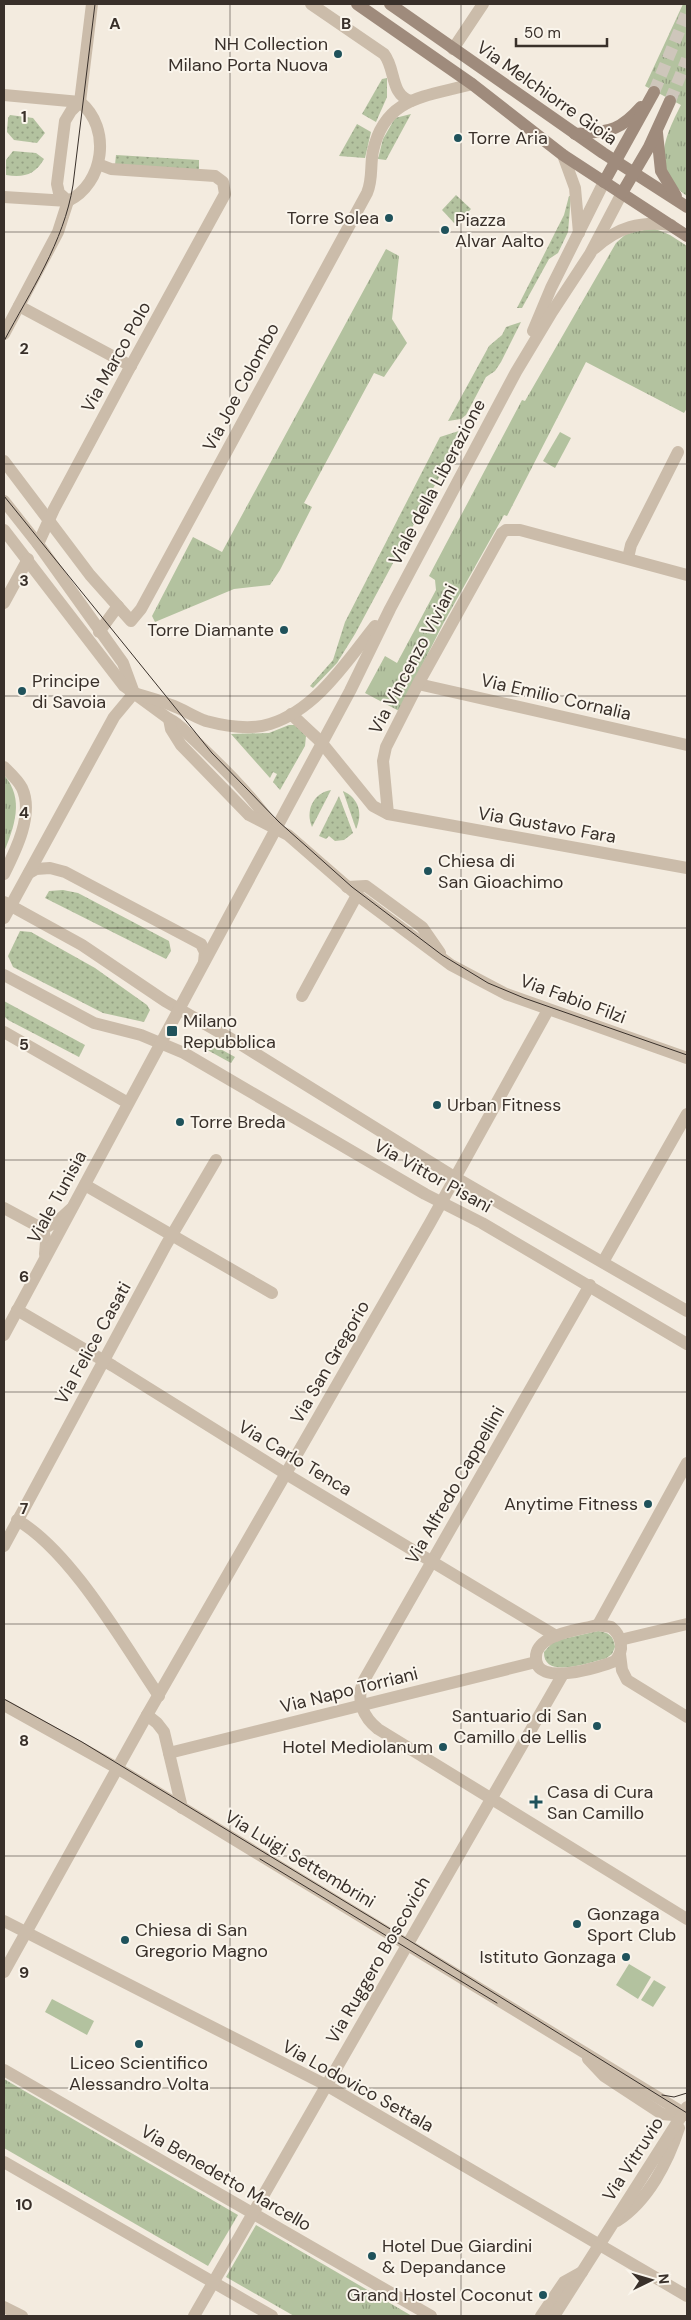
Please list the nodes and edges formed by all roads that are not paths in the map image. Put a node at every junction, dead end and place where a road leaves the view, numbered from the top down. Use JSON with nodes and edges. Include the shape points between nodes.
{"nodes":[{"id":1,"x":92,"y":4,"type":"edge"},
{"id":2,"x":311,"y":4,"type":"edge"},
{"id":3,"x":357,"y":4,"type":"edge"},
{"id":4,"x":390,"y":4,"type":"edge"},
{"id":5,"x":482,"y":4,"type":"edge"},
{"id":6,"x":453,"y":49,"type":"junction"},
{"id":7,"x":394,"y":83,"type":"junction"},
{"id":8,"x":472,"y":84,"type":"junction"},
{"id":9,"x":4,"y":94,"type":"edge"},
{"id":10,"x":411,"y":101,"type":"junction"},
{"id":11,"x":670,"y":101,"type":"tunnel mouth"},
{"id":12,"x":80,"y":102,"type":"junction"},
{"id":13,"x":387,"y":118,"type":"junction"},
{"id":14,"x":657,"y":131,"type":"junction"},
{"id":15,"x":575,"y":134,"type":"junction"},
{"id":16,"x":563,"y":155,"type":"junction"},
{"id":17,"x":617,"y":161,"type":"junction"},
{"id":18,"x":98,"y":164,"type":"junction"},
{"id":19,"x":634,"y":173,"type":"junction"},
{"id":20,"x":604,"y":182,"type":"junction"},
{"id":21,"x":622,"y":193,"type":"junction"},
{"id":22,"x":4,"y":197,"type":"edge"},
{"id":23,"x":68,"y":201,"type":"junction"},
{"id":24,"x":685,"y":206,"type":"edge"},
{"id":25,"x":671,"y":225,"type":"junction"},
{"id":26,"x":579,"y":233,"type":"junction"},
{"id":27,"x":687,"y":236,"type":"edge"},
{"id":28,"x":590,"y":254,"type":"junction"},
{"id":29,"x":19,"y":306,"type":"junction"},
{"id":30,"x":7,"y":323,"type":"edge"},
{"id":31,"x":4,"y":334,"type":"edge"},
{"id":32,"x":130,"y":366,"type":"junction"},
{"id":33,"x":516,"y":372,"type":"junction"},
{"id":34,"x":678,"y":452,"type":"dead end"},
{"id":35,"x":4,"y":461,"type":"edge"},
{"id":36,"x":4,"y":501,"type":"edge"},
{"id":37,"x":49,"y":519,"type":"junction"},
{"id":38,"x":4,"y":530,"type":"edge"},
{"id":39,"x":38,"y":544,"type":"junction"},
{"id":40,"x":628,"y":558,"type":"junction"},
{"id":41,"x":28,"y":559,"type":"junction"},
{"id":42,"x":687,"y":574,"type":"edge"},
{"id":43,"x":4,"y":603,"type":"edge"},
{"id":44,"x":118,"y":606,"type":"junction"},
{"id":45,"x":390,"y":609,"type":"junction"},
{"id":46,"x":100,"y":632,"type":"junction"},
{"id":47,"x":418,"y":684,"type":"junction"},
{"id":48,"x":134,"y":693,"type":"junction"},
{"id":49,"x":292,"y":714,"type":"junction"},
{"id":50,"x":321,"y":742,"type":"junction"},
{"id":51,"x":687,"y":745,"type":"edge"},
{"id":52,"x":4,"y":767,"type":"edge"},
{"id":53,"x":394,"y":816,"type":"junction"},
{"id":54,"x":275,"y":830,"type":"junction"},
{"id":55,"x":687,"y":868,"type":"edge"},
{"id":56,"x":29,"y":873,"type":"junction"},
{"id":57,"x":4,"y":874,"type":"edge"},
{"id":58,"x":347,"y":887,"type":"junction"},
{"id":59,"x":357,"y":896,"type":"junction"},
{"id":60,"x":7,"y":904,"type":"edge"},
{"id":61,"x":4,"y":918,"type":"edge"},
{"id":62,"x":204,"y":962,"type":"junction"},
{"id":63,"x":451,"y":965,"type":"junction"},
{"id":64,"x":4,"y":975,"type":"edge"},
{"id":65,"x":302,"y":996,"type":"dead end"},
{"id":66,"x":179,"y":1009,"type":"junction"},
{"id":67,"x":548,"y":1010,"type":"junction"},
{"id":68,"x":4,"y":1032,"type":"edge"},
{"id":69,"x":161,"y":1042,"type":"junction"},
{"id":70,"x":687,"y":1058,"type":"edge"},
{"id":71,"x":128,"y":1104,"type":"junction"},
{"id":72,"x":687,"y":1114,"type":"edge"},
{"id":73,"x":216,"y":1160,"type":"dead end"},
{"id":74,"x":456,"y":1178,"type":"junction"},
{"id":75,"x":85,"y":1185,"type":"junction"},
{"id":76,"x":441,"y":1203,"type":"junction"},
{"id":77,"x":4,"y":1208,"type":"edge"},
{"id":78,"x":72,"y":1208,"type":"junction"},
{"id":79,"x":43,"y":1229,"type":"junction"},
{"id":80,"x":173,"y":1234,"type":"junction"},
{"id":81,"x":43,"y":1260,"type":"junction"},
{"id":82,"x":603,"y":1262,"type":"junction"},
{"id":83,"x":590,"y":1286,"type":"junction"},
{"id":84,"x":272,"y":1293,"type":"dead end"},
{"id":85,"x":17,"y":1310,"type":"junction"},
{"id":86,"x":687,"y":1311,"type":"edge"},
{"id":87,"x":4,"y":1335,"type":"edge"},
{"id":88,"x":687,"y":1344,"type":"edge"},
{"id":89,"x":103,"y":1360,"type":"junction"},
{"id":90,"x":687,"y":1464,"type":"edge"},
{"id":91,"x":286,"y":1474,"type":"junction"},
{"id":92,"x":17,"y":1520,"type":"junction"},
{"id":93,"x":4,"y":1546,"type":"edge"},
{"id":94,"x":432,"y":1562,"type":"junction"},
{"id":95,"x":687,"y":1624,"type":"edge"},
{"id":96,"x":598,"y":1625,"type":"junction"},
{"id":97,"x":556,"y":1636,"type":"junction"},
{"id":98,"x":620,"y":1640,"type":"junction"},
{"id":99,"x":620,"y":1654,"type":"junction"},
{"id":100,"x":536,"y":1662,"type":"junction"},
{"id":101,"x":563,"y":1674,"type":"junction"},
{"id":102,"x":158,"y":1696,"type":"junction"},
{"id":103,"x":4,"y":1705,"type":"edge"},
{"id":104,"x":361,"y":1705,"type":"junction"},
{"id":105,"x":147,"y":1715,"type":"junction"},
{"id":106,"x":687,"y":1717,"type":"edge"},
{"id":107,"x":169,"y":1753,"type":"junction"},
{"id":108,"x":117,"y":1768,"type":"junction"},
{"id":109,"x":491,"y":1799,"type":"junction"},
{"id":110,"x":182,"y":1808,"type":"junction"},
{"id":111,"x":687,"y":1919,"type":"edge"},
{"id":112,"x":4,"y":1921,"type":"edge"},
{"id":113,"x":25,"y":1933,"type":"junction"},
{"id":114,"x":408,"y":1944,"type":"junction"},
{"id":115,"x":4,"y":1972,"type":"edge"},
{"id":116,"x":4,"y":2070,"type":"edge"},
{"id":117,"x":326,"y":2085,"type":"junction"},
{"id":118,"x":687,"y":2099,"type":"edge"},
{"id":119,"x":686,"y":2112,"type":"edge"},
{"id":120,"x":4,"y":2162,"type":"edge"},
{"id":121,"x":253,"y":2213,"type":"junction"},
{"id":122,"x":599,"y":2244,"type":"junction"},
{"id":123,"x":582,"y":2272,"type":"junction"},
{"id":124,"x":213,"y":2283,"type":"junction"},
{"id":125,"x":687,"y":2296,"type":"edge"},
{"id":126,"x":4,"y":2307,"type":"edge"},
{"id":127,"x":22,"y":2316,"type":"edge"},
{"id":128,"x":194,"y":2316,"type":"edge"},
{"id":129,"x":272,"y":2316,"type":"edge"},
{"id":130,"x":431,"y":2316,"type":"edge"},
{"id":131,"x":541,"y":2316,"type":"edge"},
{"id":132,"x":554,"y":2316,"type":"edge"}],
"edges":[{"from":1,"to":12,"type":"street"},
{"from":2,"to":7,"type":"street","via":[[384,54],[391,65]]},
{"from":3,"to":8,"type":"main road","name":"Via Melchiorre Gioia"},
{"from":4,"to":6,"type":"main road","name":"Via Melchiorre Gioia"},
{"from":5,"to":6,"type":"street"},
{"from":6,"to":15,"type":"main road","name":"Via Melchiorre Gioia"},
{"from":7,"to":10,"type":"street","via":[[400,95]]},
{"from":7,"to":13,"type":"street"},
{"from":8,"to":10,"type":"street","name":"Via Melchiorre Gioia"},
{"from":8,"to":16,"type":"main road","name":"Via Melchiorre Gioia"},
{"from":9,"to":12,"type":"street"},
{"from":10,"to":13,"type":"street","name":"Via Melchiorre Gioia"},
{"from":11,"to":14,"type":"main road","name":"Viale della Liberazione"},
{"from":12,"to":18,"type":"street","via":[[98,127],[101,144]]},
{"from":12,"to":23,"type":"street","via":[[66,117],[64,125],[57,184],[59,193]]},
{"from":13,"to":44,"type":"street","name":"Via Joe Colombo","via":[[375,143],[367,194],[141,609],[131,621]]},
{"from":14,"to":19,"type":"main road","name":"Viale della Liberazione"},
{"from":14,"to":24,"type":"main road","via":[[661,172]]},
{"from":15,"to":17,"type":"main road","name":"Via Melchiorre Gioia"},
{"from":15,"to":17,"type":"main road","name":"Viale della Liberazione","via":[[620,127],[654,92]]},
{"from":16,"to":20,"type":"main road","name":"Via Melchiorre Gioia"},
{"from":16,"to":26,"type":"street","via":[[575,188]]},
{"from":17,"to":19,"type":"main road","name":"Via Melchiorre Gioia"},
{"from":17,"to":20,"type":"main road","name":"Viale della Liberazione"},
{"from":18,"to":23,"type":"street","via":[[87,185]]},
{"from":18,"to":32,"type":"street","name":"Via Marco Polo","via":[[112,169],[215,176],[225,187],[222,203]]},
{"from":19,"to":21,"type":"main road","name":"Viale della Liberazione"},
{"from":19,"to":24,"type":"main road","name":"Via Melchiorre Gioia"},
{"from":20,"to":21,"type":"main road","name":"Via Melchiorre Gioia"},
{"from":20,"to":26,"type":"street","name":"Viale della Liberazione"},
{"from":21,"to":25,"type":"main road","name":"Via Melchiorre Gioia"},
{"from":21,"to":28,"type":"street","name":"Viale della Liberazione"},
{"from":22,"to":23,"type":"street"},
{"from":23,"to":29,"type":"street","via":[[58,232]]},
{"from":25,"to":27,"type":"main road","name":"Via Melchiorre Gioia"},
{"from":25,"to":28,"type":"street","via":[[640,224],[623,228]]},
{"from":26,"to":33,"type":"street","name":"Viale della Liberazione","via":[[551,288]]},
{"from":28,"to":33,"type":"street","name":"Viale della Liberazione"},
{"from":29,"to":30,"type":"street"},
{"from":29,"to":32,"type":"street"},
{"from":30,"to":31,"type":"street"},
{"from":32,"to":37,"type":"street","name":"Via Marco Polo"},
{"from":33,"to":45,"type":"street","name":"Viale della Liberazione"},
{"from":34,"to":40,"type":"street","via":[[631,545]]},
{"from":35,"to":37,"type":"street"},
{"from":36,"to":39,"type":"street"},
{"from":37,"to":39,"type":"street","name":"Via Marco Polo"},
{"from":37,"to":44,"type":"street","via":[[90,575]]},
{"from":38,"to":41,"type":"street"},
{"from":39,"to":46,"type":"street"},
{"from":40,"to":42,"type":"street"},
{"from":40,"to":47,"type":"street","name":"Via Vincenzo Viviani","via":[[520,530],[506,530],[499,537]]},
{"from":41,"to":43,"type":"street"},
{"from":41,"to":48,"type":"street","via":[[124,686]]},
{"from":44,"to":46,"type":"street"},
{"from":45,"to":49,"type":"street","name":"Viale della Liberazione","via":[[332,680]]},
{"from":45,"to":50,"type":"street","name":"Viale della Liberazione"},
{"from":46,"to":48,"type":"street","via":[[122,663]]},
{"from":47,"to":51,"type":"street","name":"Via Emilio Cornalia"},
{"from":47,"to":53,"type":"street","name":"Via Vincenzo Viviani","via":[[384,754],[383,769]]},
{"from":48,"to":49,"type":"street","name":"Viale della Liberazione","via":[[219,724],[257,727]]},
{"from":48,"to":54,"type":"street","via":[[176,722],[200,744]]},
{"from":48,"to":56,"type":"street","via":[[116,714]]},
{"from":49,"to":50,"type":"street"},
{"from":50,"to":53,"type":"street","via":[[373,806]]},
{"from":50,"to":54,"type":"street","name":"Viale della Liberazione"},
{"from":52,"to":57,"type":"street","via":[[20,785],[26,805],[22,830]]},
{"from":53,"to":55,"type":"street","name":"Via Gustavo Fara"},
{"from":54,"to":58,"type":"street","via":[[288,835]]},
{"from":54,"to":62,"type":"street","name":"Viale della Liberazione"},
{"from":56,"to":60,"type":"street"},
{"from":56,"to":62,"type":"street","via":[[50,868],[74,876],[201,944],[205,952]]},
{"from":58,"to":59,"type":"street","name":"Via Fabio Filzi"},
{"from":58,"to":63,"type":"street","name":"Via Fabio Filzi","via":[[366,886],[422,927]]},
{"from":59,"to":63,"type":"street","name":"Via Fabio Filzi"},
{"from":59,"to":65,"type":"street"},
{"from":60,"to":61,"type":"street"},
{"from":60,"to":66,"type":"street","name":"Via Vittor Pisani","via":[[82,946]]},
{"from":62,"to":66,"type":"street","name":"Viale Tunisia"},
{"from":63,"to":67,"type":"street","name":"Via Fabio Filzi","via":[[490,987]]},
{"from":64,"to":69,"type":"street","name":"Via Vittor Pisani","via":[[94,1023]]},
{"from":66,"to":69,"type":"street","name":"Viale Tunisia"},
{"from":66,"to":74,"type":"street","name":"Via Vittor Pisani"},
{"from":67,"to":70,"type":"street","name":"Via Fabio Filzi"},
{"from":67,"to":74,"type":"street","name":"Via San Gregorio"},
{"from":68,"to":71,"type":"street"},
{"from":69,"to":71,"type":"street","name":"Viale Tunisia"},
{"from":69,"to":76,"type":"street","name":"Via Vittor Pisani"},
{"from":71,"to":75,"type":"street","name":"Viale Tunisia"},
{"from":72,"to":82,"type":"street"},
{"from":73,"to":80,"type":"street","name":"Via Felice Casati"},
{"from":74,"to":76,"type":"street","name":"Via San Gregorio"},
{"from":74,"to":82,"type":"street","name":"Via Vittor Pisani"},
{"from":75,"to":78,"type":"street","name":"Viale Tunisia"},
{"from":75,"to":80,"type":"street"},
{"from":76,"to":83,"type":"street","name":"Via Vittor Pisani"},
{"from":76,"to":91,"type":"street","name":"Via San Gregorio"},
{"from":77,"to":79,"type":"street"},
{"from":78,"to":79,"type":"street"},
{"from":78,"to":81,"type":"street","name":"Viale Tunisia"},
{"from":79,"to":81,"type":"street","via":[[46,1242]]},
{"from":80,"to":84,"type":"street"},
{"from":80,"to":89,"type":"street","name":"Via Felice Casati"},
{"from":81,"to":85,"type":"street","name":"Viale Tunisia"},
{"from":82,"to":86,"type":"street","name":"Via Vittor Pisani"},
{"from":83,"to":88,"type":"street","name":"Via Vittor Pisani"},
{"from":83,"to":94,"type":"street","name":"Via Alfredo Cappellini"},
{"from":85,"to":87,"type":"street","name":"Viale Tunisia"},
{"from":85,"to":89,"type":"street","name":"Via Carlo Tenca"},
{"from":89,"to":91,"type":"street","name":"Via Carlo Tenca"},
{"from":89,"to":92,"type":"street","name":"Via Felice Casati"},
{"from":90,"to":96,"type":"street"},
{"from":91,"to":94,"type":"street","name":"Via Carlo Tenca"},
{"from":91,"to":102,"type":"street","name":"Via San Gregorio"},
{"from":92,"to":93,"type":"street","name":"Via Felice Casati"},
{"from":92,"to":102,"type":"street","via":[[51,1546],[96,1604]]},
{"from":94,"to":97,"type":"street","name":"Via Carlo Tenca"},
{"from":94,"to":104,"type":"street","name":"Via Alfredo Cappellini","via":[[363,1682]]},
{"from":95,"to":98,"type":"street"},
{"from":96,"to":97,"type":"street"},
{"from":96,"to":98,"type":"street","via":[[611,1627]]},
{"from":97,"to":100,"type":"street","via":[[540,1646]]},
{"from":98,"to":99,"type":"street"},
{"from":99,"to":101,"type":"street","via":[[612,1662]]},
{"from":99,"to":106,"type":"street","via":[[627,1680]]},
{"from":100,"to":101,"type":"street","via":[[547,1673]]},
{"from":100,"to":104,"type":"street","name":"Via Napo Torriani"},
{"from":101,"to":109,"type":"street","name":"Via Ruggero Boscovich"},
{"from":102,"to":105,"type":"street","name":"Via San Gregorio"},
{"from":103,"to":108,"type":"street","name":"Via Luigi Settembrini"},
{"from":104,"to":107,"type":"street","name":"Via Napo Torriani"},
{"from":104,"to":109,"type":"street","via":[[369,1722]]},
{"from":105,"to":107,"type":"street","via":[[162,1727]]},
{"from":105,"to":108,"type":"street","name":"Via San Gregorio"},
{"from":107,"to":110,"type":"street"},
{"from":108,"to":110,"type":"street","name":"Via Luigi Settembrini"},
{"from":108,"to":113,"type":"street","name":"Via San Gregorio"},
{"from":109,"to":111,"type":"street"},
{"from":109,"to":114,"type":"street","name":"Via Ruggero Boscovich"},
{"from":110,"to":114,"type":"street","name":"Via Luigi Settembrini"},
{"from":112,"to":113,"type":"street","name":"Via Lodovico Settala"},
{"from":113,"to":115,"type":"street"},
{"from":113,"to":117,"type":"street","name":"Via Lodovico Settala"},
{"from":114,"to":117,"type":"street","name":"Via Ruggero Boscovich"},
{"from":114,"to":119,"type":"street","name":"Via Luigi Settembrini"},
{"from":116,"to":121,"type":"street","name":"Via Benedetto Marcello"},
{"from":117,"to":121,"type":"street","name":"Via Ruggero Boscovich"},
{"from":117,"to":122,"type":"street","name":"Via Lodovico Settala"},
{"from":118,"to":119,"type":"street","name":"Via Vitruvio"},
{"from":119,"to":122,"type":"street","name":"Via Vitruvio"},
{"from":120,"to":124,"type":"street"},
{"from":121,"to":124,"type":"street","name":"Via Ruggero Boscovich"},
{"from":121,"to":130,"type":"street","name":"Via Benedetto Marcello"},
{"from":122,"to":123,"type":"street","name":"Via Vitruvio"},
{"from":122,"to":125,"type":"street","name":"Via Lodovico Settala"},
{"from":123,"to":131,"type":"street","name":"Via Vitruvio","via":[[564,2282]]},
{"from":123,"to":132,"type":"street","name":"Via Vitruvio"},
{"from":124,"to":128,"type":"street","name":"Via Ruggero Boscovich"},
{"from":124,"to":129,"type":"street"},
{"from":126,"to":127,"type":"street"}]}
